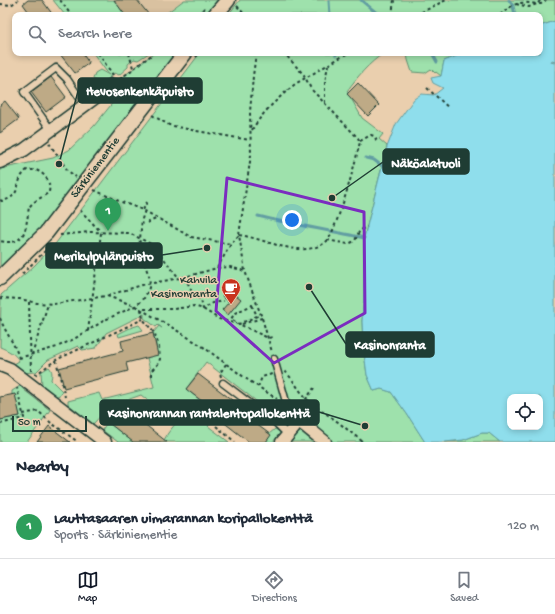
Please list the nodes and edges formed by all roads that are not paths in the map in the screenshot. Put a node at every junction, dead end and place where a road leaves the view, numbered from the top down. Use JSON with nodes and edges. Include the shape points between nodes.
{"nodes":[{"id":1,"x":232,"y":3,"type":"edge"},
{"id":2,"x":219,"y":12,"type":"edge"},
{"id":3,"x":183,"y":56,"type":"edge"},
{"id":4,"x":115,"y":80,"type":"road end"},
{"id":5,"x":85,"y":106,"type":"junction"},
{"id":6,"x":47,"y":133,"type":"junction"},
{"id":7,"x":0,"y":162,"type":"edge"},
{"id":8,"x":0,"y":278,"type":"edge"},
{"id":9,"x":274,"y":359,"type":"road end"},
{"id":10,"x":5,"y":367,"type":"edge"},
{"id":11,"x":223,"y":383,"type":"dead end"},
{"id":12,"x":298,"y":423,"type":"junction"},
{"id":13,"x":285,"y":439,"type":"edge"},
{"id":14,"x":105,"y":442,"type":"edge"},
{"id":15,"x":325,"y":442,"type":"edge"}],
"edges":[{"from":1,"to":2,"type":"street"},
{"from":3,"to":8,"type":"street","name":"Särkiniementie","via":[[147,111],[46,233]]},
{"from":4,"to":5,"type":"street"},
{"from":5,"to":6,"type":"street"},
{"from":5,"to":6,"type":"lane","via":[[67,79],[56,68],[24,92]]},
{"from":6,"to":7,"type":"street","via":[[18,154]]},
{"from":9,"to":12,"type":"lane","via":[[289,410]]},
{"from":10,"to":14,"type":"street"},
{"from":11,"to":13,"type":"lane","via":[[276,423]]},
{"from":12,"to":13,"type":"street"},
{"from":12,"to":15,"type":"street","via":[[303,424]]}]}
